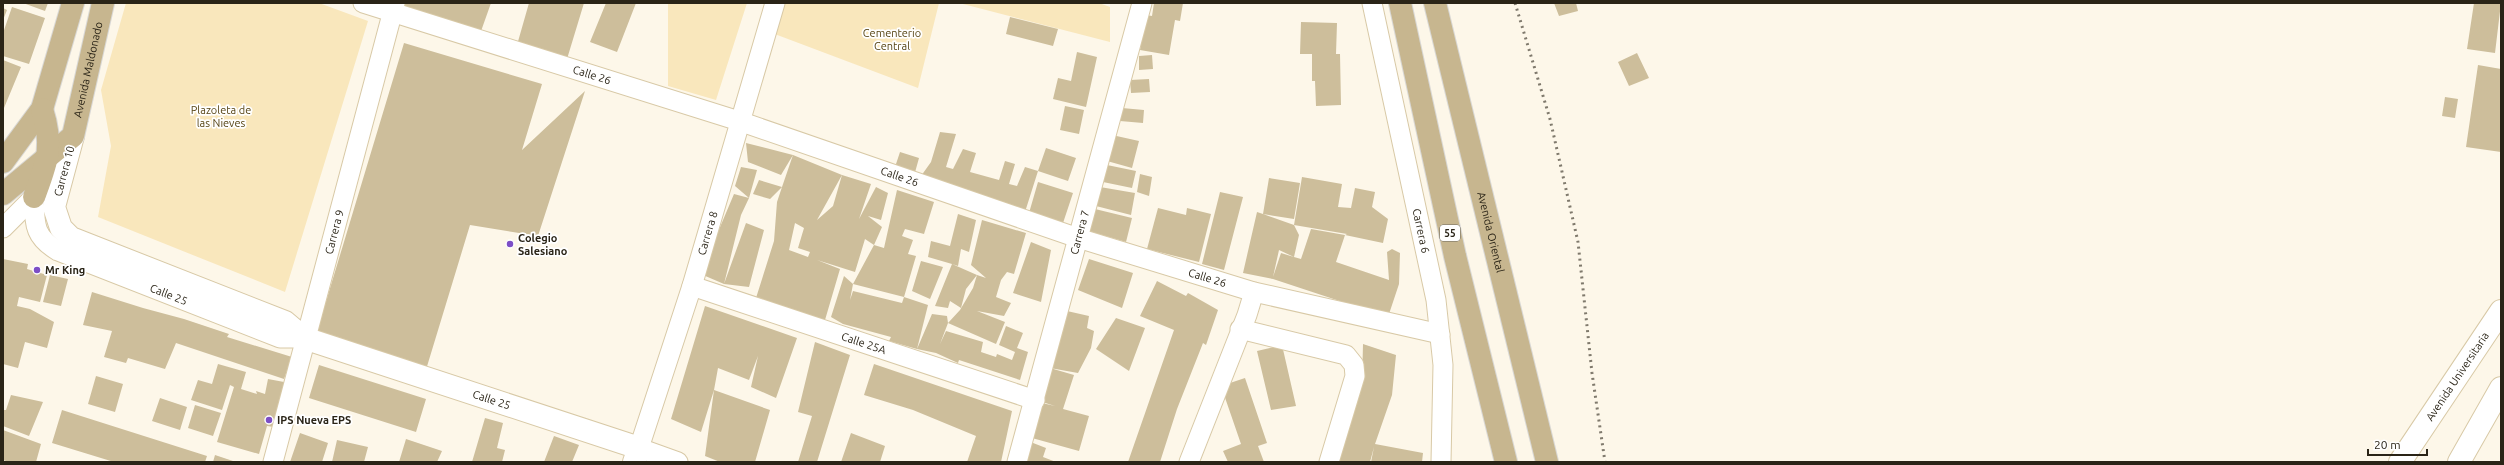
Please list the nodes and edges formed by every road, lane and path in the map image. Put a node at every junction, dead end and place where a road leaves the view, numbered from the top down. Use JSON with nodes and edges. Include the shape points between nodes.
{"nodes":[{"id":1,"x":73,"y":3,"type":"edge"},
{"id":2,"x":103,"y":3,"type":"edge"},
{"id":3,"x":364,"y":3,"type":"edge"},
{"id":4,"x":775,"y":3,"type":"edge"},
{"id":5,"x":1142,"y":3,"type":"edge"},
{"id":6,"x":1372,"y":3,"type":"edge"},
{"id":7,"x":1400,"y":3,"type":"edge"},
{"id":8,"x":1435,"y":3,"type":"edge"},
{"id":9,"x":394,"y":8,"type":"edge"},
{"id":10,"x":42,"y":109,"type":"junction"},
{"id":11,"x":739,"y":121,"type":"junction"},
{"id":12,"x":3,"y":162,"type":"edge"},
{"id":13,"x":56,"y":164,"type":"junction"},
{"id":14,"x":3,"y":171,"type":"edge"},
{"id":15,"x":3,"y":194,"type":"edge"},
{"id":16,"x":34,"y":197,"type":"junction"},
{"id":17,"x":3,"y":228,"type":"edge"},
{"id":18,"x":61,"y":228,"type":"joint"},
{"id":19,"x":1078,"y":238,"type":"junction"},
{"id":20,"x":692,"y":286,"type":"junction"},
{"id":21,"x":1254,"y":292,"type":"junction"},
{"id":22,"x":2501,"y":311,"type":"edge"},
{"id":23,"x":1240,"y":329,"type":"junction"},
{"id":24,"x":1440,"y":334,"type":"junction"},
{"id":25,"x":304,"y":338,"type":"junction"},
{"id":26,"x":2501,"y":388,"type":"edge"},
{"id":27,"x":1035,"y":400,"type":"junction"},
{"id":28,"x":636,"y":455,"type":"edge"},
{"id":29,"x":273,"y":462,"type":"edge"},
{"id":30,"x":678,"y":462,"type":"edge"},
{"id":31,"x":1017,"y":462,"type":"edge"},
{"id":32,"x":1189,"y":462,"type":"edge"},
{"id":33,"x":1329,"y":462,"type":"edge"},
{"id":34,"x":1441,"y":462,"type":"edge"},
{"id":35,"x":1506,"y":462,"type":"edge"},
{"id":36,"x":1547,"y":462,"type":"edge"},
{"id":37,"x":2400,"y":462,"type":"edge"},
{"id":38,"x":2459,"y":462,"type":"edge"}],
"edges":[{"from":1,"to":10,"type":"main road"},
{"from":2,"to":13,"type":"main road","name":"Avenida Maldonado","via":[[73,136]]},
{"from":3,"to":9,"type":"street","name":"Calle 26"},
{"from":4,"to":11,"type":"street","name":"Carrera 8"},
{"from":5,"to":19,"type":"street","name":"Carrera 7"},
{"from":6,"to":24,"type":"street","name":"Carrera 6","via":[[1426,254]]},
{"from":7,"to":35,"type":"main road","number":"55","via":[[1455,256]]},
{"from":8,"to":36,"type":"main road","name":"Avenida Oriental"},
{"from":9,"to":11,"type":"street","name":"Calle 26"},
{"from":9,"to":25,"type":"street","name":"Carrera 9"},
{"from":10,"to":12,"type":"main road"},
{"from":10,"to":13,"type":"main road"},
{"from":11,"to":19,"type":"street","name":"Calle 26"},
{"from":11,"to":20,"type":"street","name":"Carrera 8"},
{"from":13,"to":14,"type":"main road","via":[[31,158]]},
{"from":13,"to":15,"type":"main road"},
{"from":13,"to":16,"type":"main road"},
{"from":13,"to":18,"type":"main road","name":"Carrera 10","via":[[54,207]]},
{"from":16,"to":17,"type":"street"},
{"from":16,"to":25,"type":"street","name":"Calle 25","via":[[34,224],[38,236],[58,251],[280,338]]},
{"from":18,"to":25,"type":"main road","name":"Calle 25","via":[[71,238],[286,322]]},
{"from":19,"to":21,"type":"street","name":"Calle 26"},
{"from":19,"to":27,"type":"street","name":"Carrera 7"},
{"from":20,"to":27,"type":"street","name":"Calle 25A"},
{"from":20,"to":28,"type":"street","name":"Carrera 8"},
{"from":21,"to":23,"type":"street"},
{"from":21,"to":24,"type":"street","name":"Calle 26"},
{"from":22,"to":37,"type":"main road","name":"Avenida Universitaria"},
{"from":23,"to":32,"type":"street"},
{"from":23,"to":33,"type":"street","via":[[1346,355],[1354,365],[1355,376]]},
{"from":24,"to":34,"type":"street","name":"Carrera 6","via":[[1443,365]]},
{"from":25,"to":28,"type":"main road","name":"Calle 25"},
{"from":25,"to":29,"type":"street","name":"Carrera 9"},
{"from":26,"to":38,"type":"main road"},
{"from":27,"to":31,"type":"street","name":"Carrera 7"},
{"from":28,"to":30,"type":"street","name":"Calle 25"}]}
